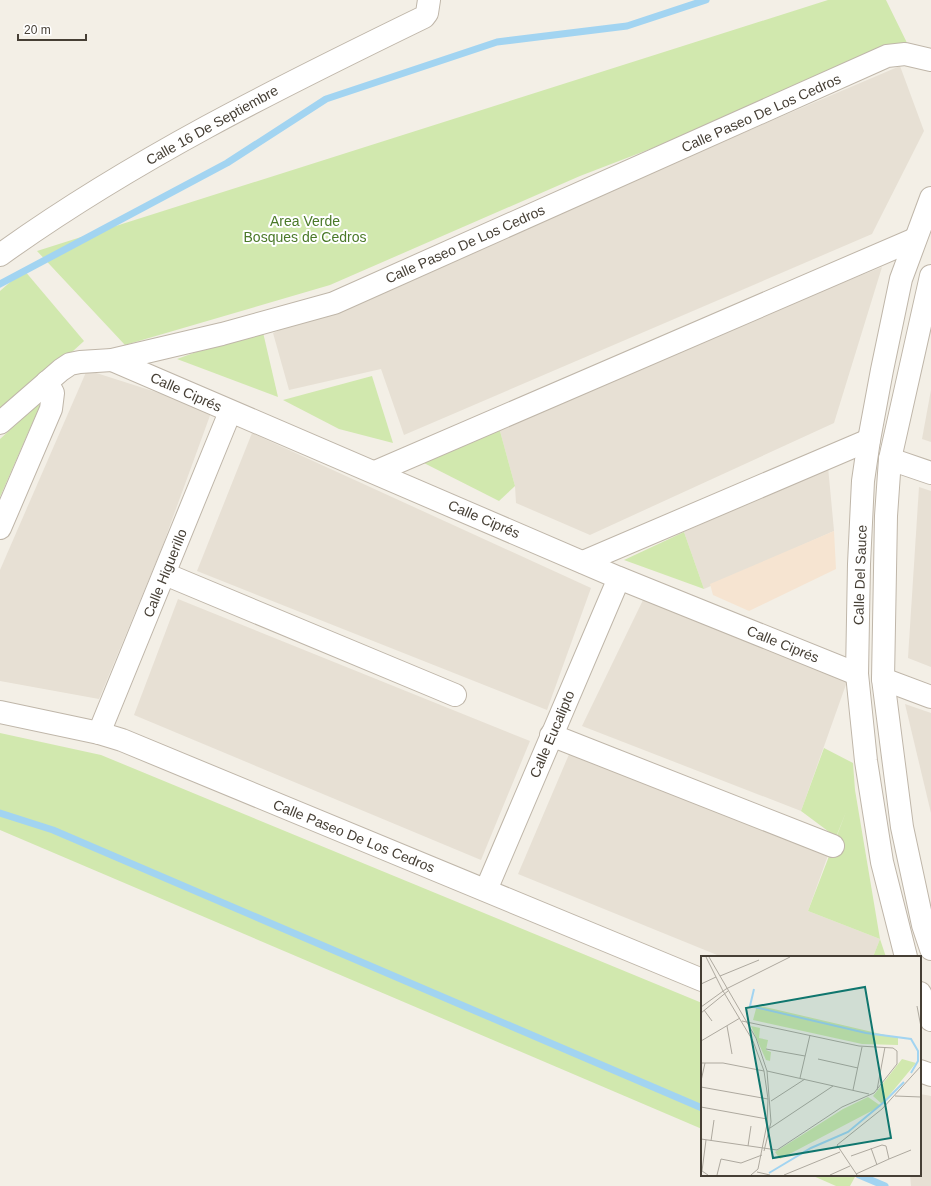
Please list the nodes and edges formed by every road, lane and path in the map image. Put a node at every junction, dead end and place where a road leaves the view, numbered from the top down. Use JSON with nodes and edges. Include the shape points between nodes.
{"nodes":[{"id":1,"x":428,"y":4,"type":"edge"},
{"id":2,"x":931,"y":60,"type":"edge"},
{"id":3,"x":931,"y":198,"type":"edge"},
{"id":4,"x":915,"y":239,"type":"junction"},
{"id":5,"x":0,"y":255,"type":"edge"},
{"id":6,"x":931,"y":276,"type":"edge"},
{"id":7,"x":927,"y":310,"type":"edge"},
{"id":8,"x":112,"y":360,"type":"junction"},
{"id":9,"x":47,"y":382,"type":"junction"},
{"id":10,"x":230,"y":412,"type":"junction"},
{"id":11,"x":0,"y":423,"type":"edge"},
{"id":12,"x":868,"y":440,"type":"junction"},
{"id":13,"x":890,"y":458,"type":"junction"},
{"id":14,"x":375,"y":472,"type":"junction"},
{"id":15,"x":931,"y":474,"type":"edge"},
{"id":16,"x":0,"y":528,"type":"edge"},
{"id":17,"x":583,"y":562,"type":"junction"},
{"id":18,"x":165,"y":574,"type":"junction"},
{"id":19,"x":619,"y":578,"type":"junction"},
{"id":20,"x":857,"y":674,"type":"junction"},
{"id":21,"x":883,"y":679,"type":"junction"},
{"id":22,"x":455,"y":695,"type":"dead end"},
{"id":23,"x":931,"y":697,"type":"edge"},
{"id":24,"x":0,"y":712,"type":"edge"},
{"id":25,"x":99,"y":733,"type":"junction"},
{"id":26,"x":551,"y":735,"type":"junction"},
{"id":27,"x":833,"y":846,"type":"dead end"},
{"id":28,"x":486,"y":890,"type":"junction"},
{"id":29,"x":931,"y":949,"type":"edge"},
{"id":30,"x":906,"y":956,"type":"edge"},
{"id":31,"x":701,"y":980,"type":"edge"},
{"id":32,"x":921,"y":995,"type":"edge"},
{"id":33,"x":931,"y":1020,"type":"edge"},
{"id":34,"x":921,"y":1071,"type":"edge"},
{"id":35,"x":931,"y":1075,"type":"edge"}],
"edges":[{"from":1,"to":5,"type":"street","name":"Calle 16 De Septiembre","via":[[424,17],[292,81],[161,151],[36,229]]},
{"from":2,"to":8,"type":"street","name":"Calle Paseo De Los Cedros","via":[[905,54],[887,56],[334,303],[222,334]]},
{"from":3,"to":4,"type":"street","name":"Calle Del Sauce"},
{"from":4,"to":12,"type":"street","name":"Calle Del Sauce","via":[[901,278]]},
{"from":4,"to":14,"type":"street"},
{"from":6,"to":7,"type":"street","name":"Calle Del Sauce"},
{"from":7,"to":13,"type":"street","name":"Calle Del Sauce"},
{"from":8,"to":9,"type":"street","name":"Calle Paseo De Los Cedros","via":[[70,364]]},
{"from":8,"to":10,"type":"street","name":"Calle Ciprés"},
{"from":9,"to":11,"type":"street","name":"Calle Paseo De Los Cedros"},
{"from":9,"to":16,"type":"street","via":[[53,393],[51,409]]},
{"from":10,"to":14,"type":"street","name":"Calle Ciprés"},
{"from":10,"to":18,"type":"street","name":"Calle Higuerillo"},
{"from":12,"to":17,"type":"street"},
{"from":12,"to":20,"type":"street","name":"Calle Del Sauce","via":[[859,564]]},
{"from":13,"to":15,"type":"street"},
{"from":13,"to":21,"type":"street","name":"Calle Del Sauce","via":[[886,516]]},
{"from":14,"to":17,"type":"street","name":"Calle Ciprés"},
{"from":17,"to":19,"type":"street","name":"Calle Ciprés"},
{"from":18,"to":22,"type":"street"},
{"from":18,"to":25,"type":"street","name":"Calle Higuerillo"},
{"from":19,"to":20,"type":"street","name":"Calle Ciprés"},
{"from":19,"to":26,"type":"street","name":"Calle Eucalipto"},
{"from":20,"to":30,"type":"street","name":"Calle Del Sauce","via":[[866,761],[882,862]]},
{"from":21,"to":23,"type":"street"},
{"from":21,"to":29,"type":"street","name":"Calle Del Sauce","via":[[902,827],[923,925]]},
{"from":24,"to":25,"type":"street","name":"Calle Paseo De Los Cedros"},
{"from":25,"to":28,"type":"street","name":"Calle Paseo De Los Cedros","via":[[122,740]]},
{"from":26,"to":27,"type":"street"},
{"from":26,"to":28,"type":"street","name":"Calle Eucalipto"},
{"from":28,"to":31,"type":"street","name":"Calle Paseo De Los Cedros"},
{"from":32,"to":33,"type":"street"},
{"from":34,"to":35,"type":"street"}]}
